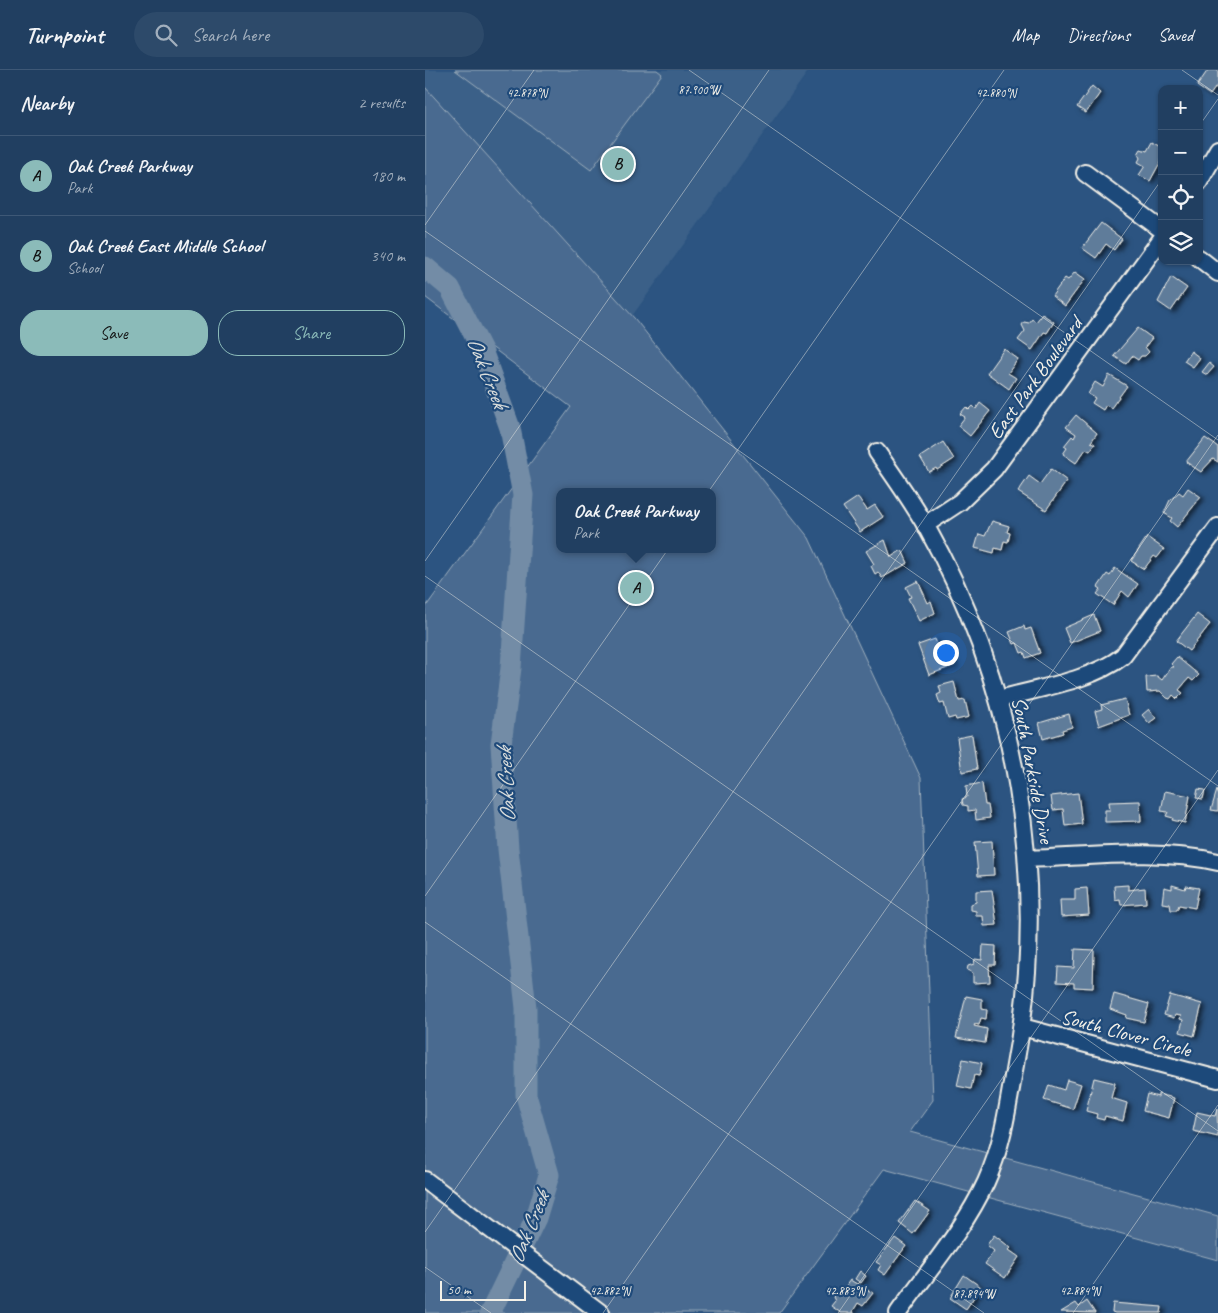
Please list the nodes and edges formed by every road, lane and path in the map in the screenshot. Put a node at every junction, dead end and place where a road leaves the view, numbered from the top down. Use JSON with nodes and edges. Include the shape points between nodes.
{"nodes":[{"id":1,"x":1218,"y":149,"type":"edge"},
{"id":2,"x":1218,"y":165,"type":"edge"},
{"id":3,"x":1085,"y":173,"type":"dead end"},
{"id":4,"x":1203,"y":175,"type":"edge"},
{"id":5,"x":1203,"y":182,"type":"edge"},
{"id":6,"x":1158,"y":227,"type":"edge"},
{"id":7,"x":1158,"y":244,"type":"edge"},
{"id":8,"x":1203,"y":261,"type":"edge"},
{"id":9,"x":1218,"y":272,"type":"edge"},
{"id":10,"x":877,"y":452,"type":"dead end"},
{"id":11,"x":925,"y":525,"type":"junction"},
{"id":12,"x":1218,"y":527,"type":"edge"},
{"id":13,"x":999,"y":699,"type":"junction"},
{"id":14,"x":1027,"y":859,"type":"junction"},
{"id":15,"x":1218,"y":862,"type":"edge"},
{"id":16,"x":1022,"y":1028,"type":"junction"},
{"id":17,"x":1218,"y":1079,"type":"edge"},
{"id":18,"x":425,"y":1180,"type":"edge"},
{"id":19,"x":601,"y":1313,"type":"edge"},
{"id":20,"x":898,"y":1313,"type":"edge"}],
"edges":[{"from":1,"to":4,"type":"street"},
{"from":2,"to":5,"type":"street"},
{"from":3,"to":6,"type":"street"},
{"from":7,"to":11,"type":"street","name":"East Park Boulevard","via":[[994,469],[960,502]]},
{"from":8,"to":9,"type":"street"},
{"from":10,"to":11,"type":"street","name":"South Parkside Drive"},
{"from":11,"to":13,"type":"street","name":"South Parkside Drive","via":[[966,607]]},
{"from":12,"to":13,"type":"street","via":[[1123,656],[1111,666]]},
{"from":13,"to":14,"type":"street","name":"South Parkside Drive","via":[[1021,800]]},
{"from":14,"to":15,"type":"street","via":[[1127,853],[1183,856]]},
{"from":14,"to":16,"type":"street","name":"South Parkside Drive","via":[[1029,907]]},
{"from":16,"to":17,"type":"street","name":"South Clover Circle"},
{"from":16,"to":20,"type":"street","name":"South Parkside Drive","via":[[1003,1128],[986,1181],[973,1207]]},
{"from":18,"to":19,"type":"street"}]}
